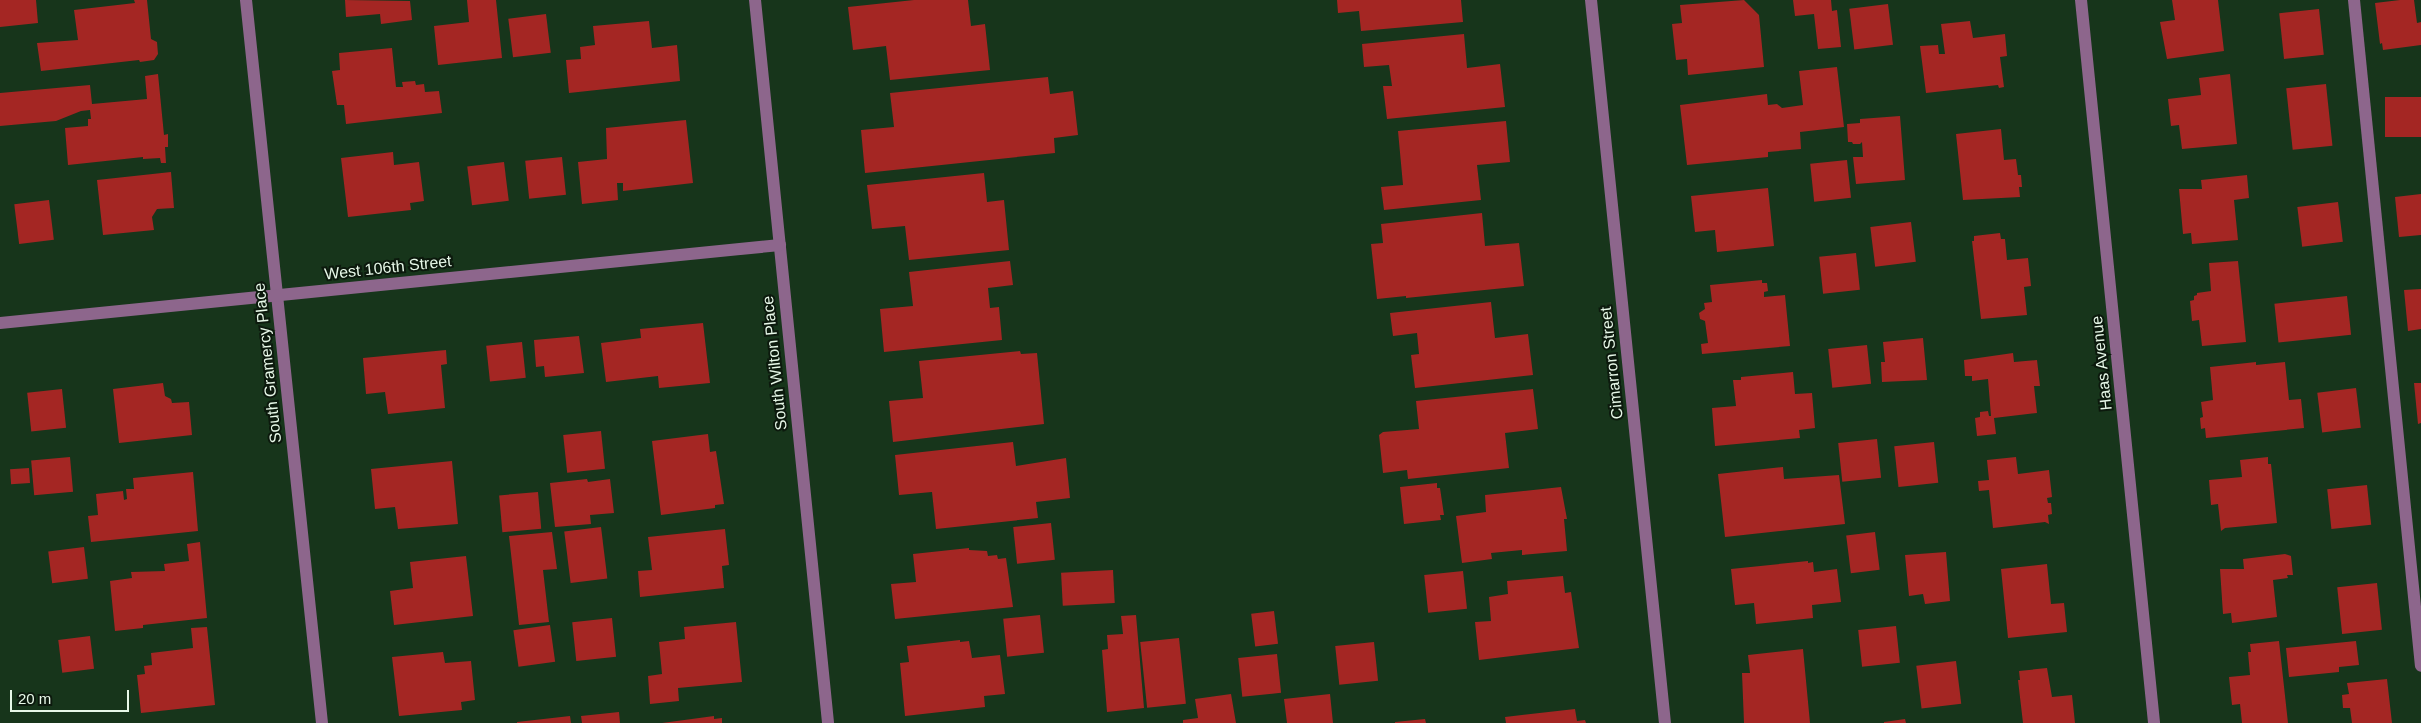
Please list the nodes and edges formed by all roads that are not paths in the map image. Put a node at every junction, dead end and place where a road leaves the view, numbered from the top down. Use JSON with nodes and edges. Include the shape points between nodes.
{"nodes":[{"id":1,"x":246,"y":0,"type":"edge"},
{"id":2,"x":754,"y":0,"type":"edge"},
{"id":3,"x":1590,"y":0,"type":"edge"},
{"id":4,"x":2081,"y":0,"type":"edge"},
{"id":5,"x":2354,"y":0,"type":"edge"},
{"id":6,"x":780,"y":245,"type":"junction"},
{"id":7,"x":277,"y":295,"type":"junction"},
{"id":8,"x":0,"y":323,"type":"edge"},
{"id":9,"x":2421,"y":666,"type":"edge"},
{"id":10,"x":322,"y":723,"type":"edge"},
{"id":11,"x":828,"y":723,"type":"edge"},
{"id":12,"x":1665,"y":723,"type":"edge"},
{"id":13,"x":2154,"y":723,"type":"edge"}],
"edges":[{"from":1,"to":7,"type":"street","name":"South Gramercy Place"},
{"from":2,"to":6,"type":"street","name":"South Wilton Place"},
{"from":3,"to":12,"type":"street","name":"Cimarron Street"},
{"from":4,"to":13,"type":"street","name":"Haas Avenue"},
{"from":5,"to":9,"type":"street"},
{"from":6,"to":7,"type":"street","name":"West 106th Street"},
{"from":6,"to":11,"type":"street","name":"South Wilton Place"},
{"from":7,"to":8,"type":"street","name":"West 106th Street"},
{"from":7,"to":10,"type":"street","name":"South Gramercy Place"}]}
